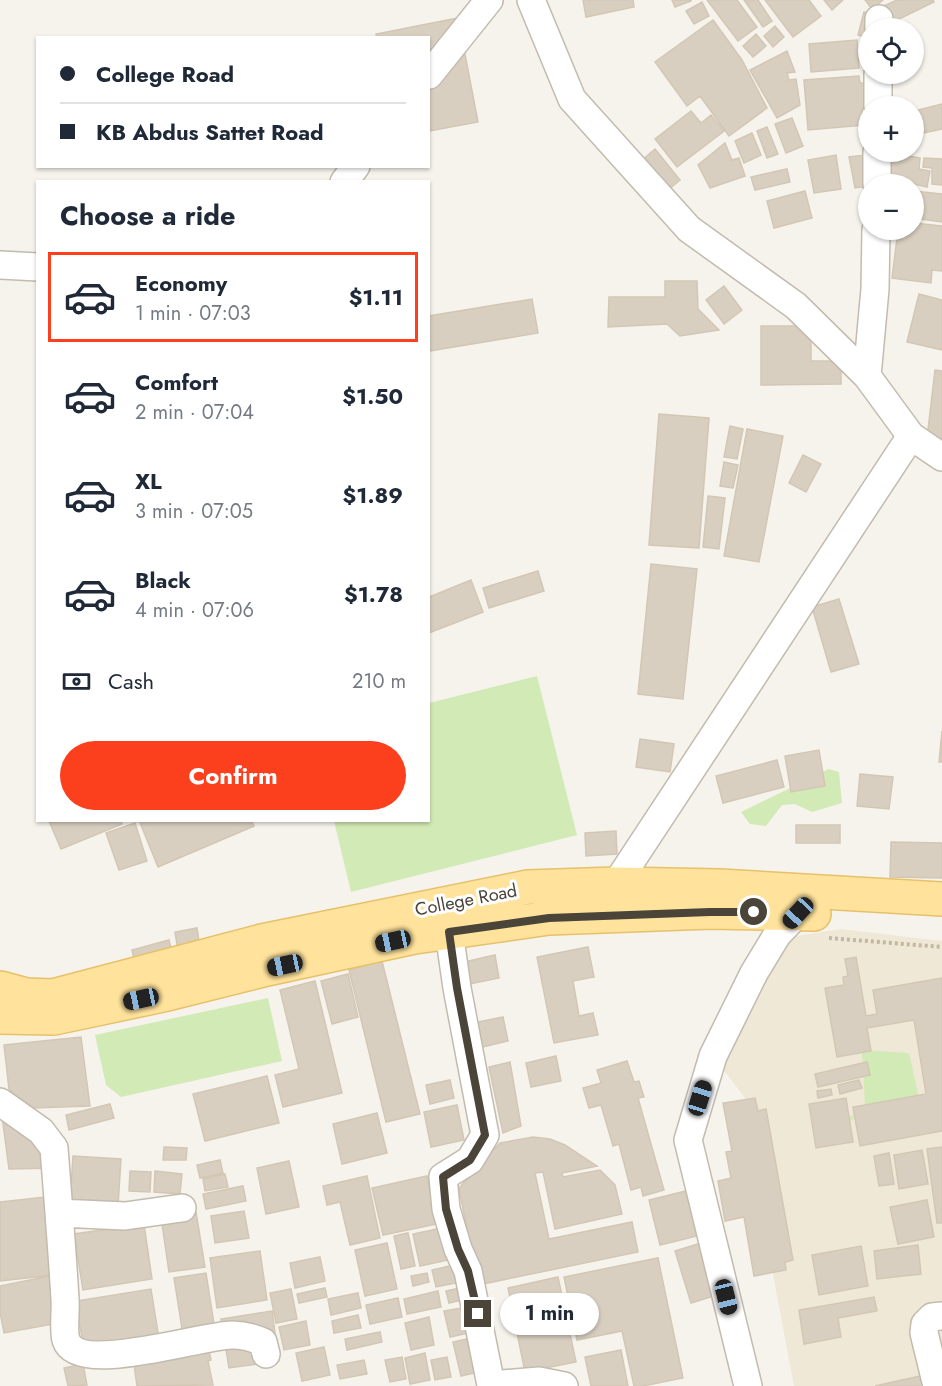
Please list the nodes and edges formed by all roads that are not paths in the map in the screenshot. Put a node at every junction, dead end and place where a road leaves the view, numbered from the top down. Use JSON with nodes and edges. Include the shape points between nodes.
{"nodes":[{"id":1,"x":489,"y":0,"type":"edge"},
{"id":2,"x":531,"y":0,"type":"edge"},
{"id":3,"x":430,"y":74,"type":"edge"},
{"id":4,"x":876,"y":240,"type":"edge"},
{"id":5,"x":0,"y":265,"type":"edge"},
{"id":6,"x":36,"y":267,"type":"edge"},
{"id":7,"x":867,"y":376,"type":"junction"},
{"id":8,"x":911,"y":436,"type":"junction"},
{"id":9,"x":942,"y":457,"type":"edge"},
{"id":10,"x":616,"y":884,"type":"junction"},
{"id":11,"x":942,"y":899,"type":"edge"},
{"id":12,"x":798,"y":913,"type":"junction"},
{"id":13,"x":942,"y":920,"type":"edge"},
{"id":14,"x":449,"y":932,"type":"junction"},
{"id":15,"x":0,"y":988,"type":"edge"},
{"id":16,"x":0,"y":1017,"type":"edge"},
{"id":17,"x":0,"y":1102,"type":"edge"},
{"id":18,"x":182,"y":1208,"type":"dead end"},
{"id":19,"x":59,"y":1213,"type":"junction"},
{"id":20,"x":942,"y":1316,"type":"edge"},
{"id":21,"x":266,"y":1354,"type":"dead end"},
{"id":22,"x":564,"y":1386,"type":"edge"},
{"id":23,"x":748,"y":1386,"type":"edge"},
{"id":24,"x":937,"y":1386,"type":"edge"}],
"edges":[{"from":1,"to":3,"type":"street"},
{"from":2,"to":7,"type":"street","via":[[572,99],[689,229],[796,306]]},
{"from":4,"to":7,"type":"street"},
{"from":5,"to":6,"type":"street"},
{"from":7,"to":8,"type":"street"},
{"from":8,"to":9,"type":"street"},
{"from":8,"to":10,"type":"street"},
{"from":10,"to":11,"type":"main road","name":"College Road"},
{"from":10,"to":15,"type":"main road","name":"College Road","via":[[528,887],[262,941],[53,996],[26,995]]},
{"from":12,"to":13,"type":"main road","name":"College Road"},
{"from":12,"to":14,"type":"main road","name":"College Road","via":[[549,918]]},
{"from":12,"to":23,"type":"street","via":[[777,935],[754,973],[713,1056],[688,1140]]},
{"from":14,"to":16,"type":"main road","name":"College Road","via":[[263,969],[54,1018]]},
{"from":14,"to":22,"type":"street","via":[[485,1135],[470,1160],[443,1177],[446,1209],[468,1271],[491,1385],[538,1380]]},
{"from":17,"to":19,"type":"street","via":[[41,1131],[54,1148]]},
{"from":18,"to":19,"type":"street","via":[[125,1216]]},
{"from":19,"to":21,"type":"street","via":[[66,1340],[72,1349],[87,1355],[108,1356],[230,1335],[252,1336],[263,1342]]},
{"from":20,"to":24,"type":"street","via":[[932,1317],[924,1332]]}]}
